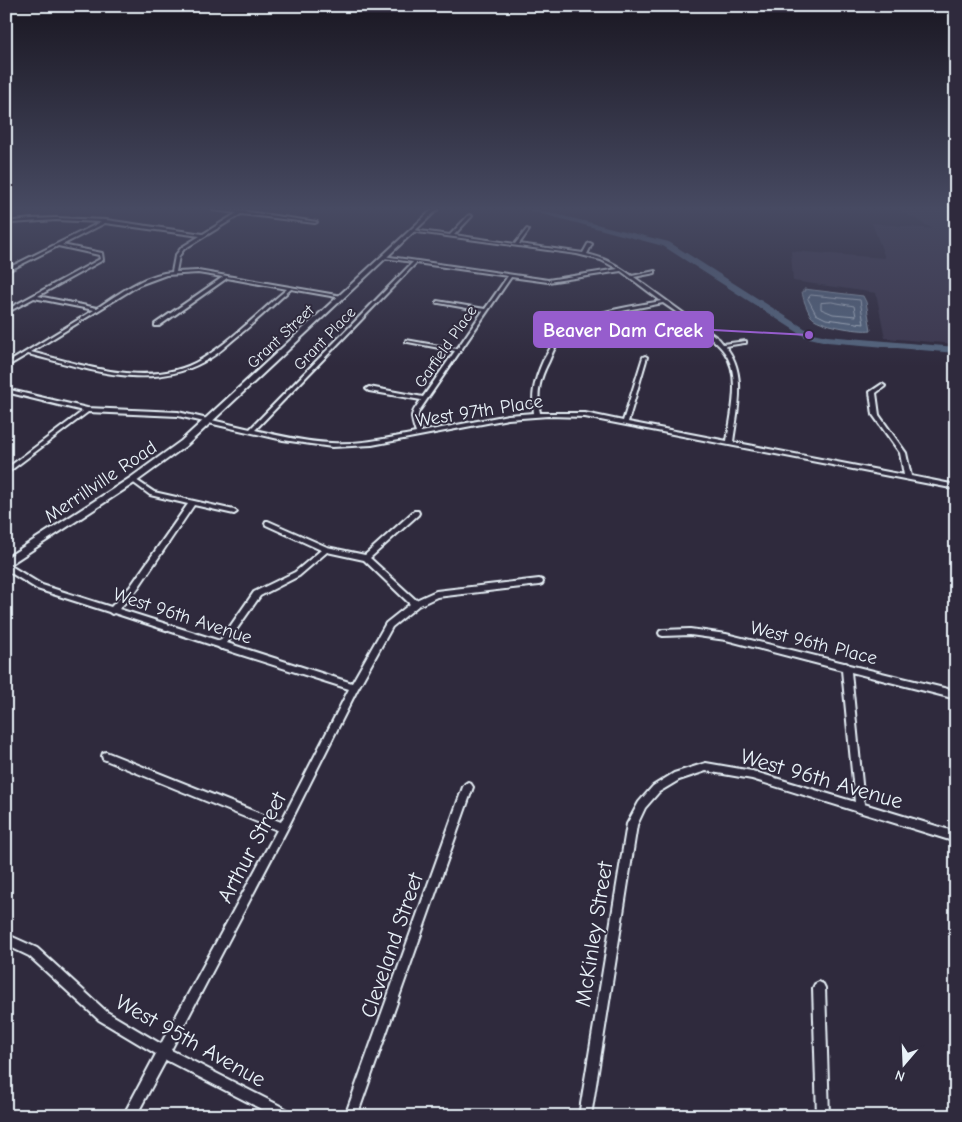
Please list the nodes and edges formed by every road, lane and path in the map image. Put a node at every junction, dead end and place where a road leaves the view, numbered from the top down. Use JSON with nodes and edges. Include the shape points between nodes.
{"nodes":[{"id":1,"x":25,"y":261,"type":"edge"},
{"id":2,"x":100,"y":261,"type":"edge"},
{"id":3,"x":176,"y":261,"type":"edge"},
{"id":4,"x":379,"y":261,"type":"edge"},
{"id":5,"x":411,"y":261,"type":"edge"},
{"id":6,"x":608,"y":261,"type":"edge"},
{"id":7,"x":415,"y":262,"type":"junction"},
{"id":8,"x":622,"y":270,"type":"junction"},
{"id":9,"x":6,"y":271,"type":"edge"},
{"id":10,"x":654,"y":272,"type":"dead end"},
{"id":11,"x":174,"y":273,"type":"junction"},
{"id":12,"x":510,"y":276,"type":"junction"},
{"id":13,"x":226,"y":277,"type":"junction"},
{"id":14,"x":630,"y":277,"type":"junction"},
{"id":15,"x":290,"y":288,"type":"junction"},
{"id":16,"x":35,"y":297,"type":"junction"},
{"id":17,"x":342,"y":297,"type":"junction"},
{"id":18,"x":665,"y":301,"type":"junction"},
{"id":19,"x":439,"y":302,"type":"dead end"},
{"id":20,"x":98,"y":309,"type":"junction"},
{"id":21,"x":485,"y":310,"type":"junction"},
{"id":22,"x":6,"y":312,"type":"edge"},
{"id":23,"x":157,"y":325,"type":"dead end"},
{"id":24,"x":408,"y":342,"type":"dead end"},
{"id":25,"x":744,"y":342,"type":"dead end"},
{"id":26,"x":722,"y":344,"type":"junction"},
{"id":27,"x":457,"y":350,"type":"junction"},
{"id":28,"x":28,"y":353,"type":"junction"},
{"id":29,"x":645,"y":357,"type":"dead end"},
{"id":30,"x":6,"y":366,"type":"edge"},
{"id":31,"x":882,"y":386,"type":"dead end"},
{"id":32,"x":369,"y":389,"type":"dead end"},
{"id":33,"x":6,"y":390,"type":"edge"},
{"id":34,"x":423,"y":399,"type":"junction"},
{"id":35,"x":87,"y":410,"type":"junction"},
{"id":36,"x":537,"y":414,"type":"junction"},
{"id":37,"x":209,"y":421,"type":"junction"},
{"id":38,"x":625,"y":422,"type":"junction"},
{"id":39,"x":251,"y":431,"type":"junction"},
{"id":40,"x":419,"y":434,"type":"junction"},
{"id":41,"x":730,"y":443,"type":"junction"},
{"id":42,"x":6,"y":472,"type":"edge"},
{"id":43,"x":908,"y":478,"type":"junction"},
{"id":44,"x":133,"y":480,"type":"junction"},
{"id":45,"x":956,"y":487,"type":"edge"},
{"id":46,"x":192,"y":503,"type":"junction"},
{"id":47,"x":234,"y":512,"type":"dead end"},
{"id":48,"x":416,"y":513,"type":"dead end"},
{"id":49,"x":268,"y":523,"type":"dead end"},
{"id":50,"x":326,"y":549,"type":"junction"},
{"id":51,"x":366,"y":558,"type":"junction"},
{"id":52,"x":6,"y":565,"type":"edge"},
{"id":53,"x":539,"y":582,"type":"dead end"},
{"id":54,"x":415,"y":604,"type":"junction"},
{"id":55,"x":112,"y":611,"type":"junction"},
{"id":56,"x":663,"y":633,"type":"dead end"},
{"id":57,"x":221,"y":646,"type":"junction"},
{"id":58,"x":846,"y":666,"type":"junction"},
{"id":59,"x":354,"y":687,"type":"junction"},
{"id":60,"x":956,"y":695,"type":"edge"},
{"id":61,"x":106,"y":756,"type":"dead end"},
{"id":62,"x":677,"y":776,"type":"joint"},
{"id":63,"x":468,"y":787,"type":"dead end"},
{"id":64,"x":860,"y":807,"type":"junction"},
{"id":65,"x":283,"y":828,"type":"junction"},
{"id":66,"x":956,"y":837,"type":"edge"},
{"id":67,"x":6,"y":938,"type":"edge"},
{"id":68,"x":819,"y":988,"type":"dead end"},
{"id":69,"x":163,"y":1052,"type":"junction"},
{"id":70,"x":129,"y":1116,"type":"edge"},
{"id":71,"x":288,"y":1116,"type":"edge"},
{"id":72,"x":352,"y":1116,"type":"edge"},
{"id":73,"x":585,"y":1116,"type":"edge"},
{"id":74,"x":823,"y":1116,"type":"edge"}],
"edges":[{"from":1,"to":9,"type":"street"},
{"from":2,"to":16,"type":"street"},
{"from":3,"to":11,"type":"street"},
{"from":4,"to":17,"type":"street","name":"Grant Street"},
{"from":5,"to":7,"type":"street"},
{"from":6,"to":8,"type":"street"},
{"from":7,"to":12,"type":"street"},
{"from":7,"to":39,"type":"street","name":"Grant Place"},
{"from":8,"to":12,"type":"street","via":[[548,281]]},
{"from":8,"to":14,"type":"street"},
{"from":10,"to":14,"type":"street"},
{"from":11,"to":13,"type":"street","via":[[198,272]]},
{"from":11,"to":20,"type":"street","via":[[146,280]]},
{"from":12,"to":21,"type":"street","name":"Garfield Place"},
{"from":13,"to":15,"type":"street"},
{"from":13,"to":23,"type":"street"},
{"from":14,"to":18,"type":"street"},
{"from":15,"to":17,"type":"street"},
{"from":15,"to":28,"type":"street","via":[[208,357],[170,373],[134,376]]},
{"from":16,"to":20,"type":"street"},
{"from":16,"to":22,"type":"street"},
{"from":17,"to":37,"type":"street","name":"Grant Street"},
{"from":18,"to":26,"type":"street"},
{"from":18,"to":36,"type":"street","via":[[584,320],[566,330],[556,341],[538,377],[533,397]]},
{"from":19,"to":21,"type":"street"},
{"from":20,"to":28,"type":"street"},
{"from":21,"to":27,"type":"street","name":"Garfield Place"},
{"from":24,"to":27,"type":"street"},
{"from":25,"to":26,"type":"street"},
{"from":26,"to":41,"type":"street","via":[[736,370]]},
{"from":27,"to":34,"type":"street","name":"Garfield Place"},
{"from":28,"to":30,"type":"street"},
{"from":29,"to":38,"type":"street"},
{"from":31,"to":43,"type":"street","via":[[873,392],[876,415],[903,453]]},
{"from":32,"to":34,"type":"street"},
{"from":33,"to":35,"type":"street","name":"West 97th Place"},
{"from":34,"to":40,"type":"street","name":"Garfield Place","via":[[414,420]]},
{"from":35,"to":37,"type":"street","name":"West 97th Place","via":[[168,413]]},
{"from":35,"to":42,"type":"street"},
{"from":36,"to":38,"type":"street","name":"West 97th Place","via":[[585,415]]},
{"from":36,"to":40,"type":"street","name":"West 97th Place"},
{"from":37,"to":39,"type":"street","name":"West 97th Place"},
{"from":37,"to":44,"type":"street","name":"Merrillville Road"},
{"from":38,"to":41,"type":"street","name":"West 97th Place"},
{"from":39,"to":40,"type":"street","name":"West 97th Place","via":[[332,445],[372,443]]},
{"from":41,"to":43,"type":"street","name":"West 97th Place"},
{"from":43,"to":45,"type":"street","name":"West 97th Place"},
{"from":44,"to":46,"type":"street","via":[[152,494]]},
{"from":44,"to":52,"type":"street","name":"Merrillville Road"},
{"from":46,"to":47,"type":"street"},
{"from":46,"to":55,"type":"street","via":[[133,589]]},
{"from":48,"to":51,"type":"street"},
{"from":49,"to":50,"type":"street"},
{"from":50,"to":51,"type":"street"},
{"from":50,"to":57,"type":"street","via":[[297,574],[257,594]]},
{"from":51,"to":54,"type":"street"},
{"from":52,"to":55,"type":"street","name":"West 96th Avenue","via":[[40,587]]},
{"from":53,"to":54,"type":"street","name":"Arthur Street","via":[[436,594]]},
{"from":54,"to":59,"type":"street","name":"Arthur Street","via":[[390,625]]},
{"from":55,"to":57,"type":"street","name":"West 96th Avenue"},
{"from":56,"to":58,"type":"street","name":"West 96th Place","via":[[726,636]]},
{"from":57,"to":59,"type":"street","name":"West 96th Avenue"},
{"from":58,"to":60,"type":"street","name":"West 96th Place"},
{"from":58,"to":64,"type":"street"},
{"from":59,"to":65,"type":"street","name":"Arthur Street"},
{"from":61,"to":65,"type":"street"},
{"from":62,"to":64,"type":"street","name":"West 96th Avenue","via":[[706,767],[752,776]]},
{"from":62,"to":73,"type":"street","name":"McKinley Street","via":[[656,789],[632,824]]},
{"from":63,"to":72,"type":"street","name":"Cleveland Street"},
{"from":64,"to":66,"type":"street","name":"West 96th Avenue"},
{"from":65,"to":69,"type":"street","name":"Arthur Street"},
{"from":67,"to":69,"type":"street","name":"West 95th Avenue","via":[[33,952],[103,1016]]},
{"from":68,"to":74,"type":"street"},
{"from":69,"to":70,"type":"street","name":"Arthur Street"},
{"from":69,"to":71,"type":"street","name":"West 95th Avenue"}]}
